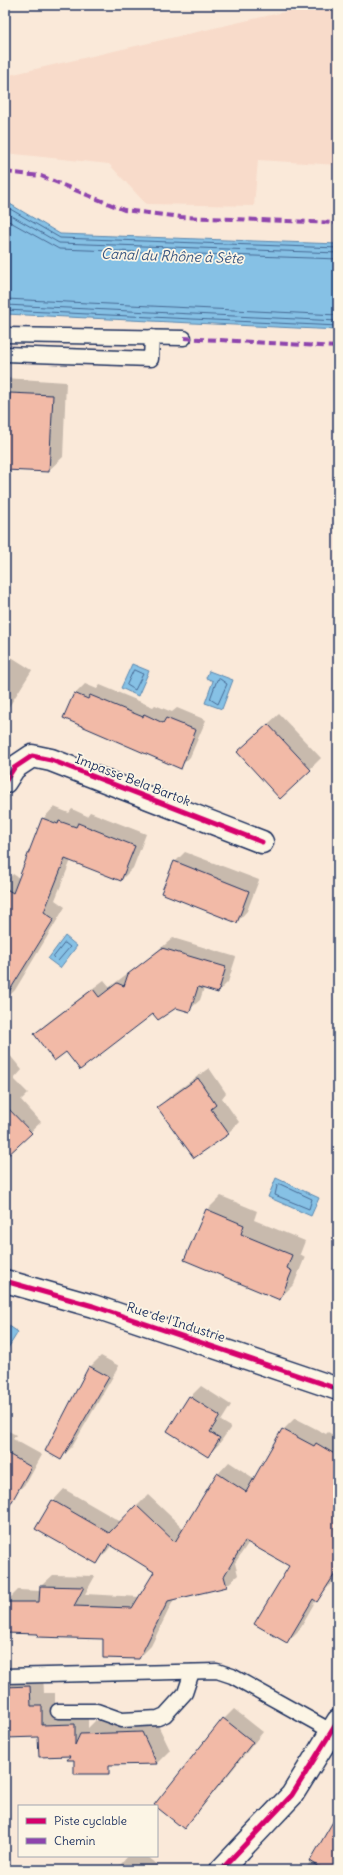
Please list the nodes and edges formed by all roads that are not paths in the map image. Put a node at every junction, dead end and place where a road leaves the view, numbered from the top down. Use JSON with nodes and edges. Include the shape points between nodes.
{"nodes":[{"id":1,"x":5,"y":335,"type":"edge"},
{"id":2,"x":152,"y":337,"type":"junction"},
{"id":3,"x":184,"y":338,"type":"dead end"},
{"id":4,"x":5,"y":354,"type":"edge"},
{"id":5,"x":5,"y":782,"type":"edge"},
{"id":6,"x":262,"y":842,"type":"dead end"},
{"id":7,"x":5,"y":1281,"type":"edge"},
{"id":8,"x":338,"y":1389,"type":"edge"},
{"id":9,"x":192,"y":1672,"type":"junction"},
{"id":10,"x":5,"y":1676,"type":"edge"},
{"id":11,"x":58,"y":1712,"type":"dead end"},
{"id":12,"x":335,"y":1726,"type":"edge"},
{"id":13,"x":220,"y":1870,"type":"edge"}],
"edges":[{"from":1,"to":2,"type":"lane"},
{"from":2,"to":3,"type":"lane"},
{"from":2,"to":4,"type":"lane","via":[[151,359]]},
{"from":5,"to":6,"type":"street","name":"Impasse Bela Bartok","via":[[14,768],[32,756],[51,760]]},
{"from":7,"to":8,"type":"street","name":"Rue de l'Industrie","via":[[93,1306]]},
{"from":9,"to":10,"type":"lane"},
{"from":9,"to":11,"type":"lane","via":[[185,1693],[165,1715],[158,1718],[122,1720],[97,1711]]},
{"from":9,"to":12,"type":"lane","via":[[217,1671],[232,1676]]},
{"from":12,"to":13,"type":"street","via":[[292,1795]]}]}
